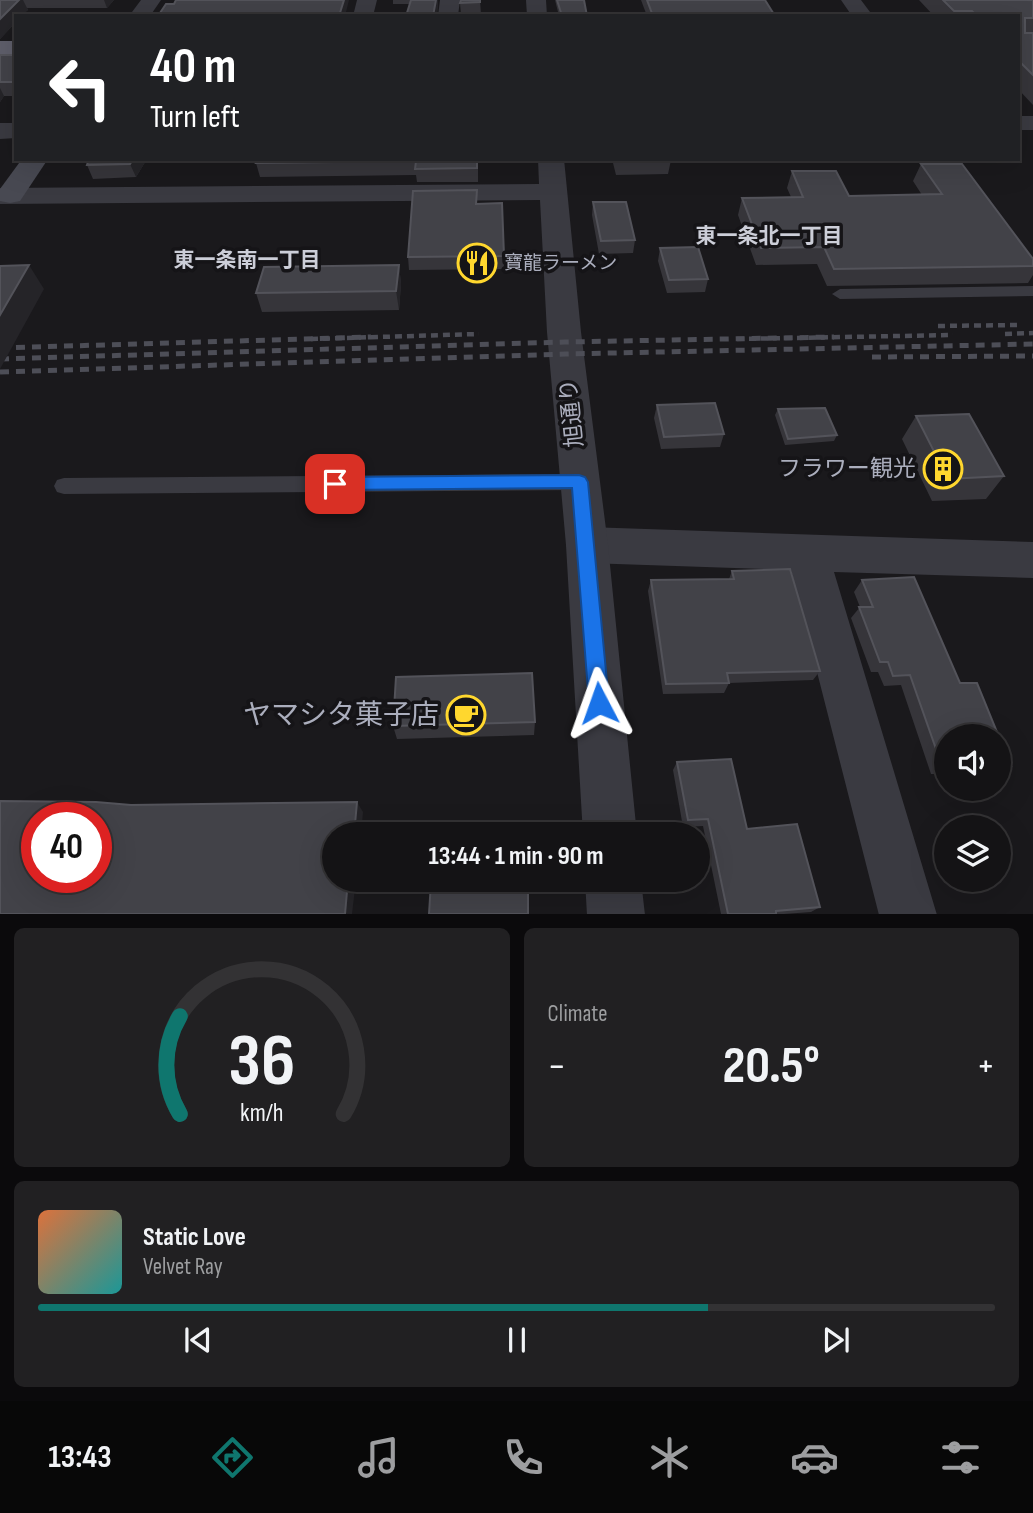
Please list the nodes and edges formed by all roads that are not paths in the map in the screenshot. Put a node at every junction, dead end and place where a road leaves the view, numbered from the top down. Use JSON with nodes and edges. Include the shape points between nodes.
{"nodes":[{"id":1,"x":33,"y":161,"type":"edge"},
{"id":2,"x":552,"y":176,"type":"edge"},
{"id":3,"x":3,"y":199,"type":"edge"},
{"id":4,"x":1033,"y":291,"type":"edge"},
{"id":5,"x":840,"y":294,"type":"dead end"},
{"id":6,"x":579,"y":482,"type":"junction"},
{"id":7,"x":64,"y":486,"type":"dead end"},
{"id":8,"x":587,"y":545,"type":"junction"},
{"id":9,"x":807,"y":551,"type":"junction"},
{"id":10,"x":1033,"y":560,"type":"edge"},
{"id":11,"x":609,"y":822,"type":"edge"},
{"id":12,"x":614,"y":892,"type":"edge"},
{"id":13,"x":616,"y":914,"type":"edge"},
{"id":14,"x":908,"y":914,"type":"edge"}],
"edges":[{"from":1,"to":3,"type":"main road"},
{"from":2,"to":3,"type":"street"},
{"from":2,"to":6,"type":"street","name":"旭通り"},
{"from":4,"to":5,"type":"lane"},
{"from":6,"to":7,"type":"lane"},
{"from":6,"to":8,"type":"street","name":"旭通り"},
{"from":8,"to":9,"type":"street"},
{"from":8,"to":11,"type":"street","name":"旭通り"},
{"from":9,"to":10,"type":"street"},
{"from":9,"to":14,"type":"street"},
{"from":12,"to":13,"type":"street"}]}
